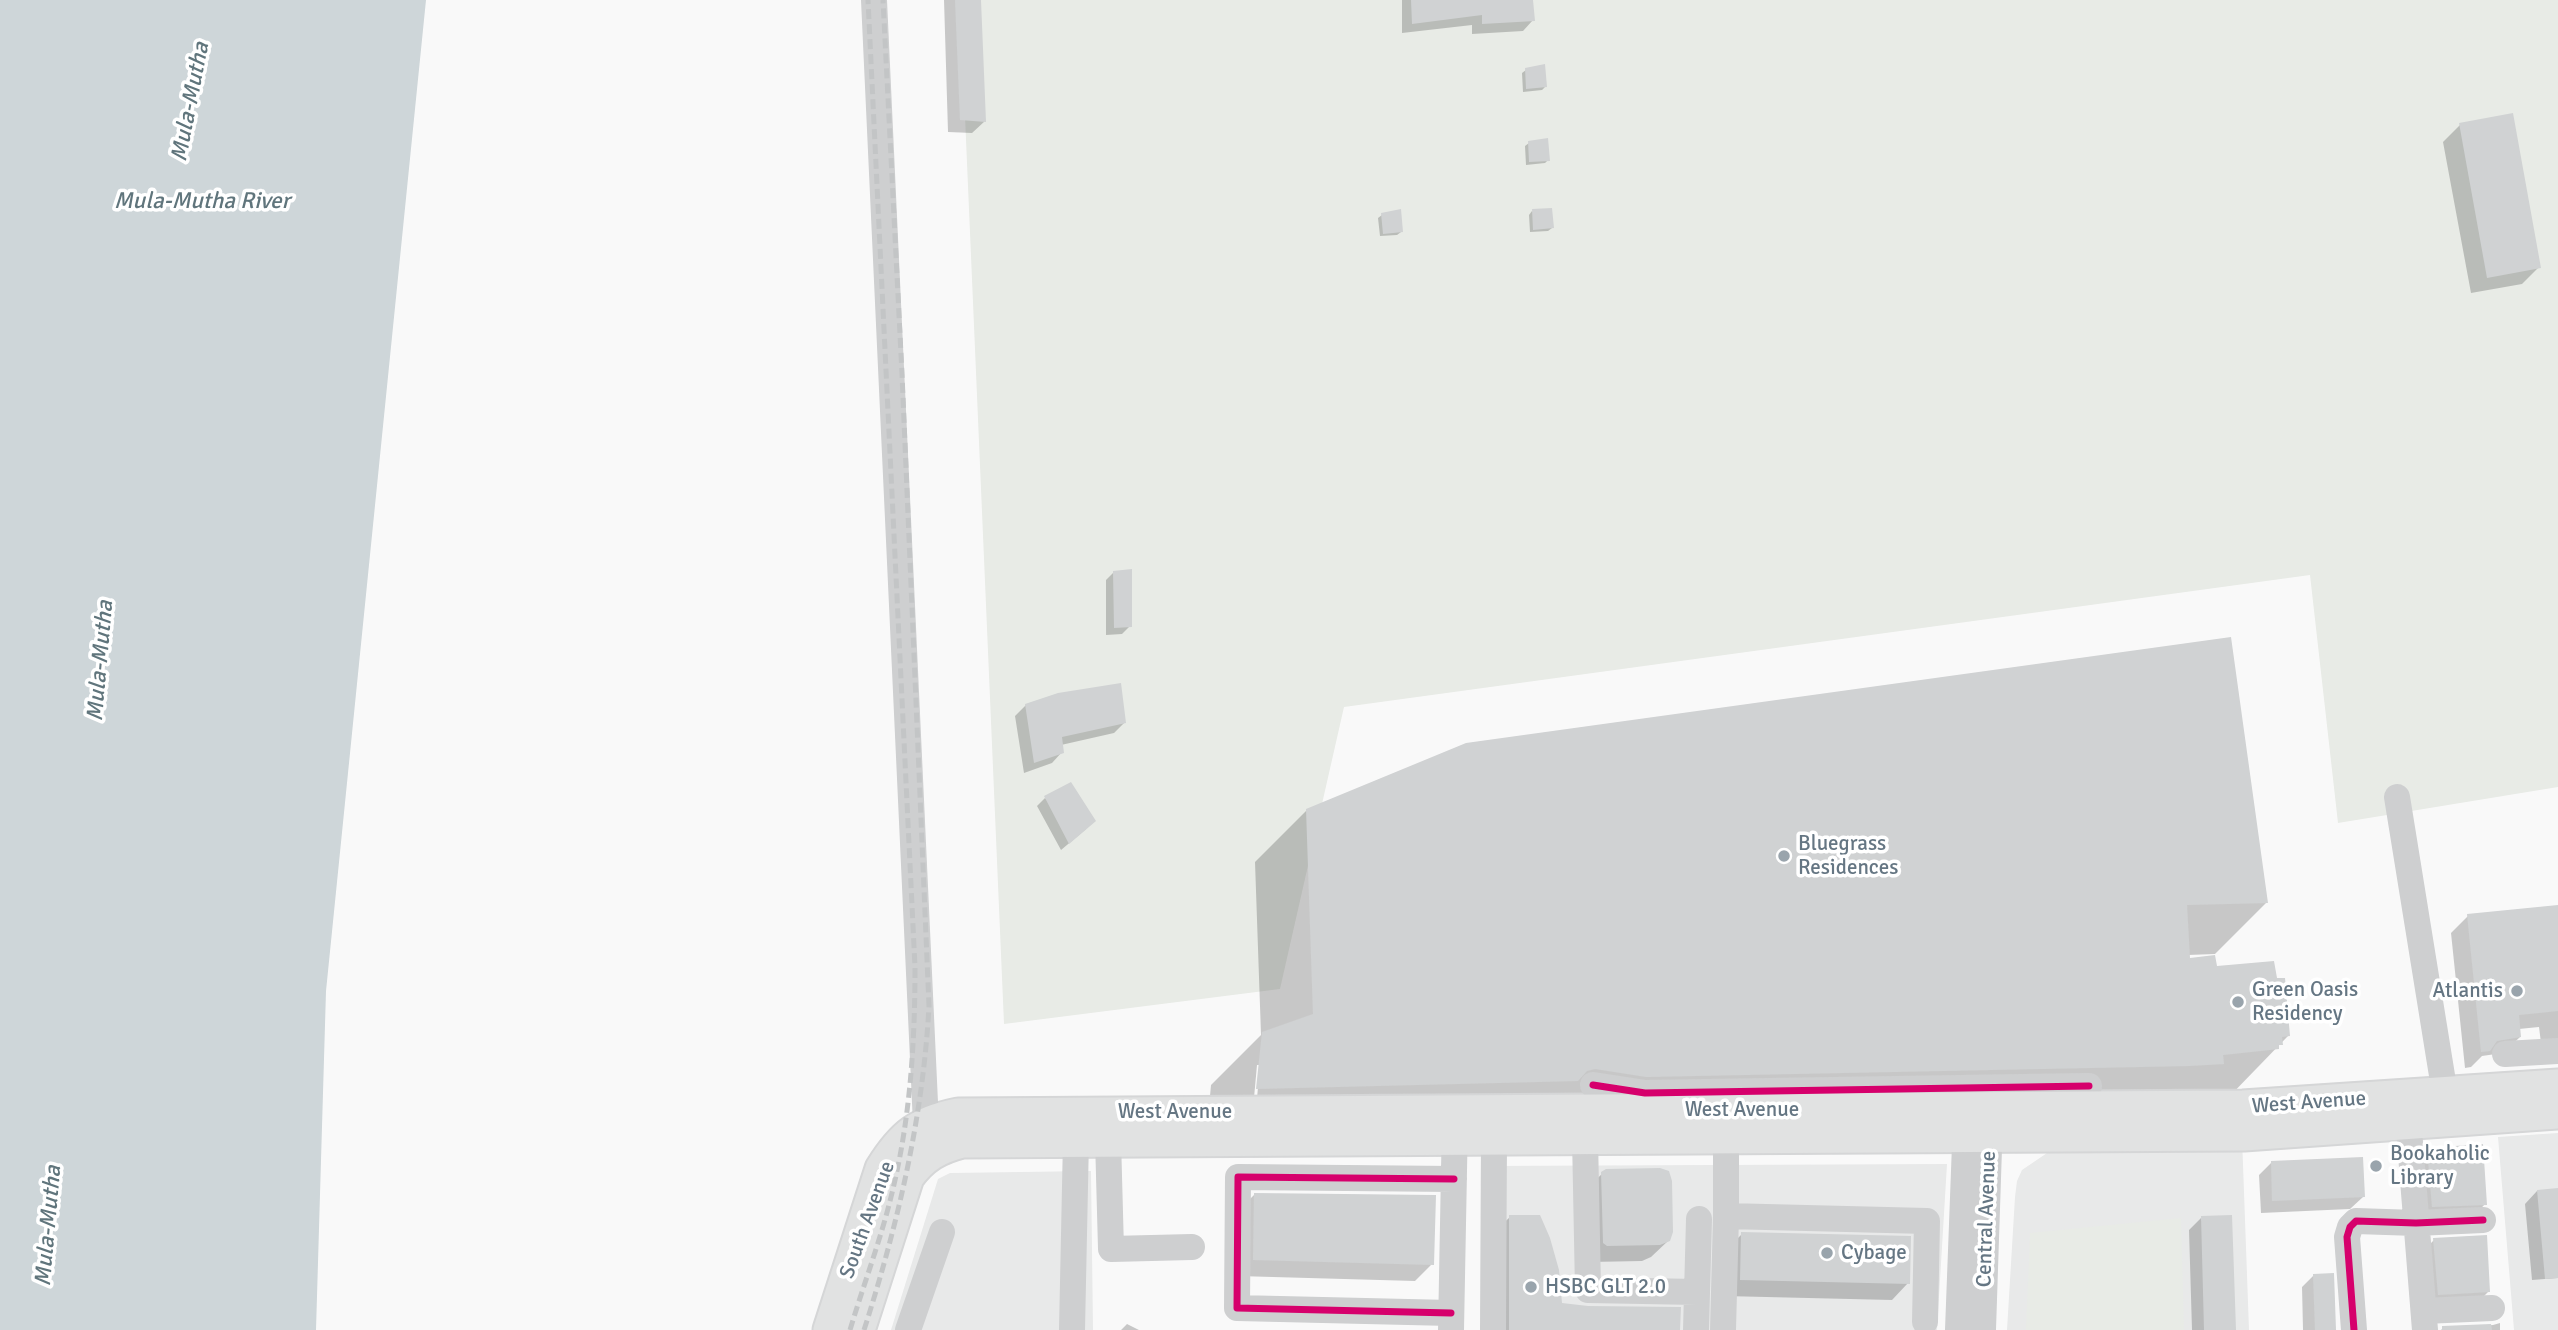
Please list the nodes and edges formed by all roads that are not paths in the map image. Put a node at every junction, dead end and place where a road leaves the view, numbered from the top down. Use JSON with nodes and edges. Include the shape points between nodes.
{"nodes":[{"id":1,"x":874,"y":0,"type":"edge"},
{"id":2,"x":2397,"y":797,"type":"dead end"},
{"id":3,"x":2558,"y":1051,"type":"edge"},
{"id":4,"x":2505,"y":1054,"type":"dead end"},
{"id":5,"x":1593,"y":1085,"type":"dead end"},
{"id":6,"x":2089,"y":1086,"type":"dead end"},
{"id":7,"x":2558,"y":1086,"type":"edge"},
{"id":8,"x":2445,"y":1094,"type":"junction"},
{"id":9,"x":1916,"y":1099,"type":"junction"},
{"id":10,"x":2407,"y":1110,"type":"junction"},
{"id":11,"x":2558,"y":1112,"type":"edge"},
{"id":12,"x":1978,"y":1122,"type":"junction"},
{"id":13,"x":1455,"y":1124,"type":"junction"},
{"id":14,"x":1726,"y":1136,"type":"junction"},
{"id":15,"x":931,"y":1137,"type":"junction"},
{"id":16,"x":1585,"y":1137,"type":"junction"},
{"id":17,"x":1494,"y":1138,"type":"junction"},
{"id":18,"x":1092,"y":1139,"type":"junction"},
{"id":19,"x":1454,"y":1179,"type":"junction"},
{"id":20,"x":1726,"y":1216,"type":"junction"},
{"id":21,"x":1699,"y":1219,"type":"dead end"},
{"id":22,"x":2483,"y":1220,"type":"dead end"},
{"id":23,"x":2416,"y":1223,"type":"junction"},
{"id":24,"x":942,"y":1232,"type":"dead end"},
{"id":25,"x":1192,"y":1247,"type":"dead end"},
{"id":26,"x":1697,"y":1292,"type":"junction"},
{"id":27,"x":2492,"y":1308,"type":"dead end"},
{"id":28,"x":2424,"y":1321,"type":"edge"},
{"id":29,"x":1451,"y":1322,"type":"edge"},
{"id":30,"x":1925,"y":1322,"type":"dead end"},
{"id":31,"x":830,"y":1330,"type":"edge"},
{"id":32,"x":858,"y":1330,"type":"edge"},
{"id":33,"x":908,"y":1330,"type":"edge"},
{"id":34,"x":1072,"y":1330,"type":"edge"},
{"id":35,"x":1493,"y":1330,"type":"edge"},
{"id":36,"x":1696,"y":1330,"type":"edge"},
{"id":37,"x":1723,"y":1330,"type":"edge"},
{"id":38,"x":1958,"y":1330,"type":"edge"},
{"id":39,"x":1983,"y":1330,"type":"edge"},
{"id":40,"x":2354,"y":1330,"type":"edge"}],
"edges":[{"from":1,"to":15,"type":"street"},
{"from":2,"to":8,"type":"street"},
{"from":3,"to":4,"type":"street"},
{"from":5,"to":9,"type":"street","via":[[1645,1093]]},
{"from":6,"to":9,"type":"street"},
{"from":7,"to":8,"type":"main road","name":"West Avenue"},
{"from":8,"to":10,"type":"main road","name":"West Avenue"},
{"from":9,"to":12,"type":"main road","name":"West Avenue"},
{"from":9,"to":13,"type":"main road","name":"West Avenue"},
{"from":10,"to":11,"type":"main road","name":"West Avenue"},
{"from":10,"to":12,"type":"main road","name":"West Avenue","via":[[2244,1108]]},
{"from":10,"to":23,"type":"street"},
{"from":12,"to":14,"type":"main road","name":"West Avenue"},
{"from":12,"to":38,"type":"street","name":"Central Avenue"},
{"from":12,"to":39,"type":"street","name":"Central Avenue"},
{"from":13,"to":15,"type":"main road","name":"West Avenue","via":[[976,1113],[939,1119]]},
{"from":13,"to":17,"type":"main road","name":"West Avenue"},
{"from":13,"to":18,"type":"main road","name":"West Avenue"},
{"from":13,"to":19,"type":"street"},
{"from":14,"to":16,"type":"main road","name":"West Avenue"},
{"from":14,"to":20,"type":"street"},
{"from":15,"to":18,"type":"main road","name":"West Avenue","via":[[962,1141]]},
{"from":15,"to":31,"type":"main road","name":"South Avenue","via":[[909,1133],[882,1169]]},
{"from":15,"to":32,"type":"main road","name":"South Avenue","via":[[907,1177]]},
{"from":16,"to":17,"type":"main road","name":"West Avenue"},
{"from":16,"to":26,"type":"street","via":[[1588,1290]]},
{"from":17,"to":35,"type":"street"},
{"from":18,"to":25,"type":"street","via":[[1111,1250]]},
{"from":18,"to":34,"type":"street"},
{"from":19,"to":29,"type":"street"},
{"from":19,"to":29,"type":"street","via":[[1238,1177],[1237,1308]]},
{"from":20,"to":30,"type":"street","via":[[1927,1221]]},
{"from":20,"to":37,"type":"street"},
{"from":21,"to":26,"type":"street"},
{"from":22,"to":23,"type":"street"},
{"from":23,"to":28,"type":"street"},
{"from":23,"to":40,"type":"street","via":[[2356,1221],[2350,1227]]},
{"from":24,"to":33,"type":"street"},
{"from":26,"to":36,"type":"street"},
{"from":27,"to":28,"type":"street"}]}
